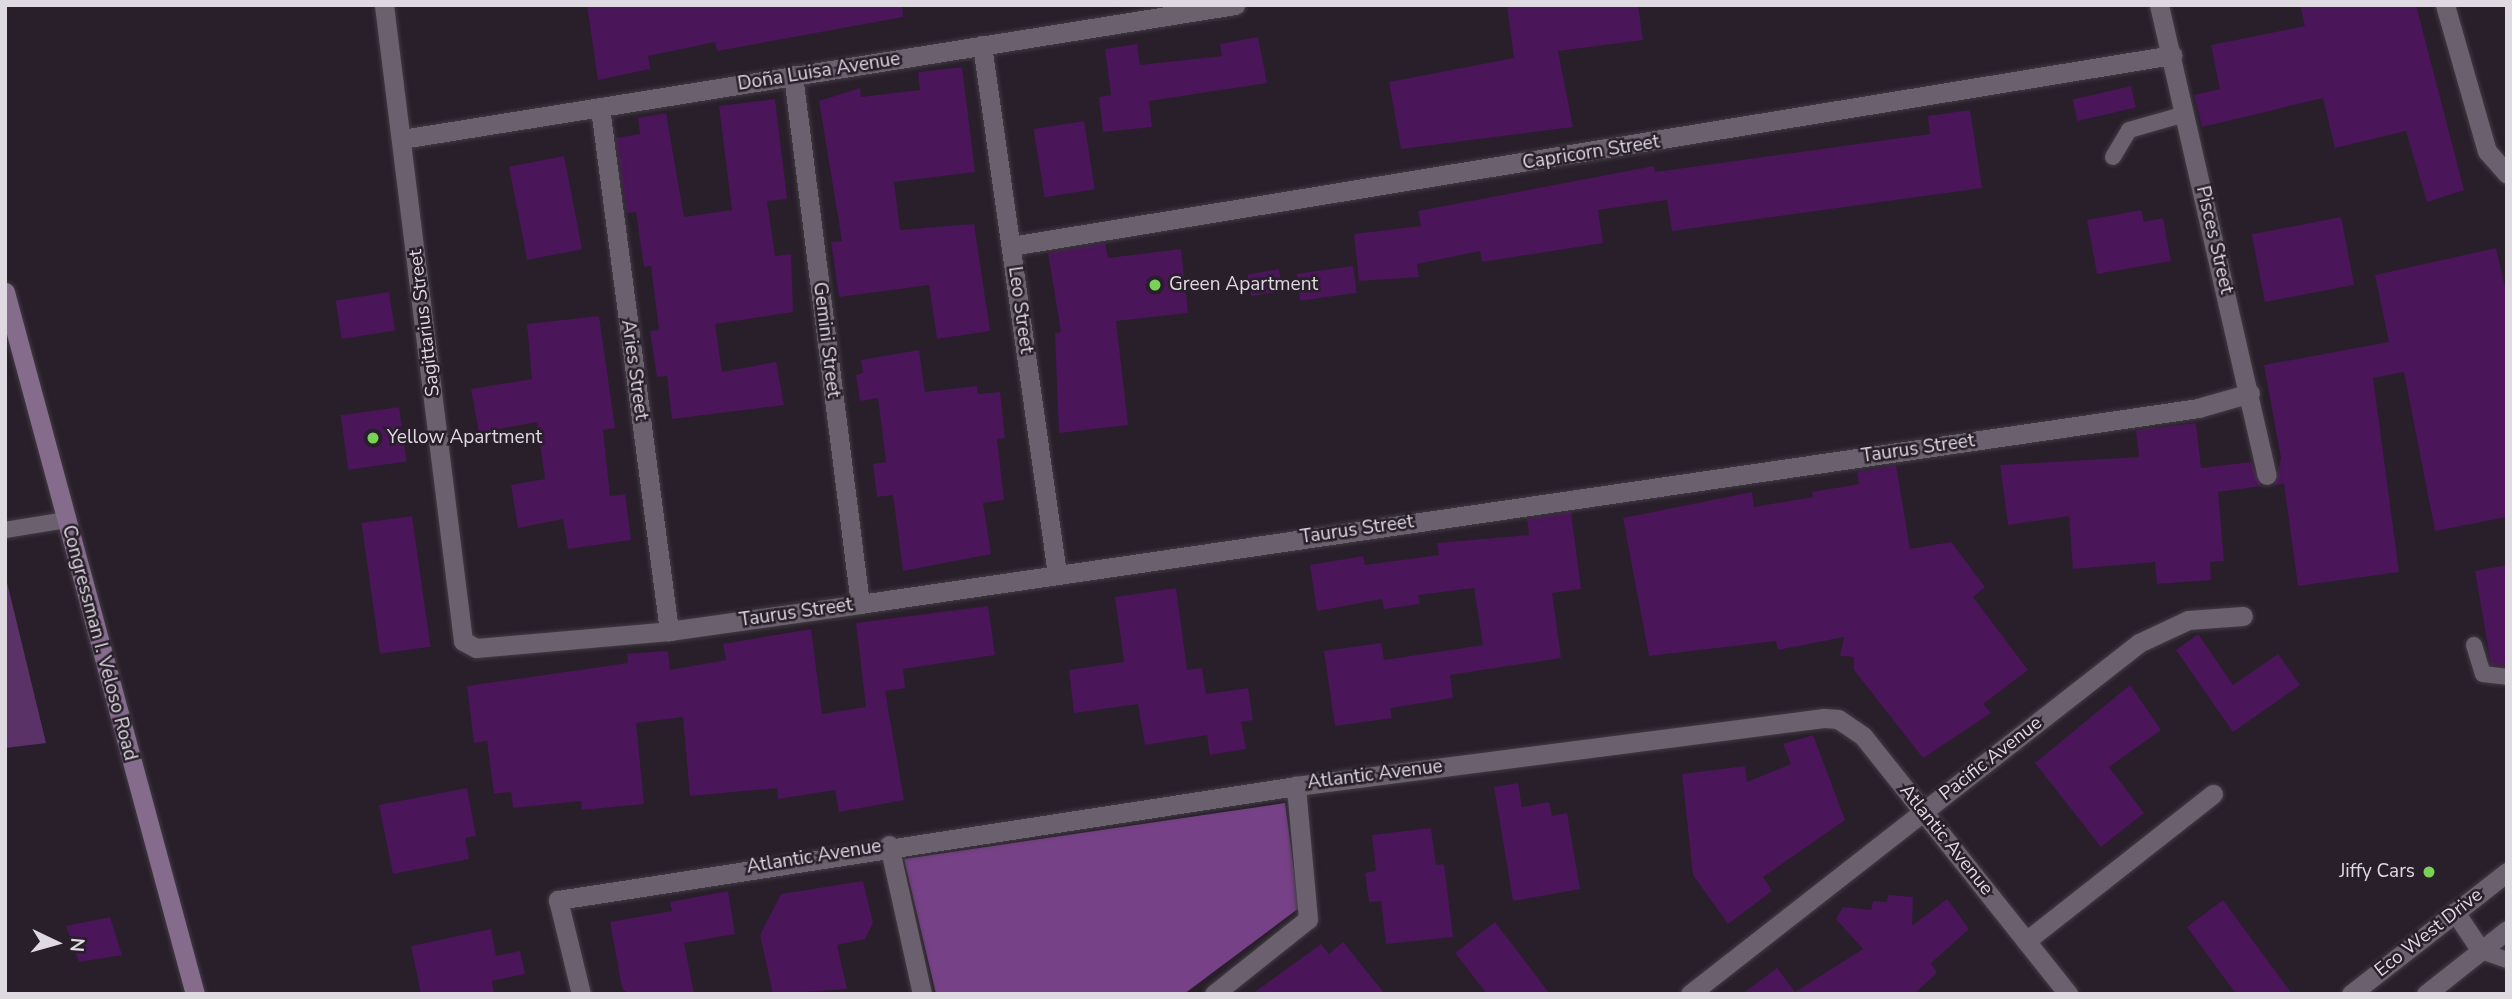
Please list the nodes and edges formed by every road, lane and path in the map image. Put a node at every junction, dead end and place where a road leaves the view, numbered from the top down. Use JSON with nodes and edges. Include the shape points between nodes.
{"nodes":[{"id":1,"x":384,"y":5,"type":"edge"},
{"id":2,"x":1235,"y":5,"type":"edge"},
{"id":3,"x":2159,"y":5,"type":"edge"},
{"id":4,"x":2445,"y":5,"type":"edge"},
{"id":5,"x":982,"y":45,"type":"junction"},
{"id":6,"x":2172,"y":55,"type":"junction"},
{"id":7,"x":793,"y":75,"type":"junction"},
{"id":8,"x":600,"y":108,"type":"junction"},
{"id":9,"x":2185,"y":114,"type":"junction"},
{"id":10,"x":402,"y":139,"type":"junction"},
{"id":11,"x":2113,"y":157,"type":"dead end"},
{"id":12,"x":2507,"y":174,"type":"edge"},
{"id":13,"x":1010,"y":246,"type":"junction"},
{"id":14,"x":5,"y":292,"type":"edge"},
{"id":15,"x":2250,"y":393,"type":"junction"},
{"id":16,"x":2267,"y":475,"type":"dead end"},
{"id":17,"x":66,"y":520,"type":"junction"},
{"id":18,"x":5,"y":530,"type":"edge"},
{"id":19,"x":1058,"y":574,"type":"junction"},
{"id":20,"x":860,"y":604,"type":"junction"},
{"id":21,"x":2243,"y":616,"type":"dead end"},
{"id":22,"x":669,"y":631,"type":"junction"},
{"id":23,"x":463,"y":641,"type":"joint"},
{"id":24,"x":2474,"y":645,"type":"dead end"},
{"id":25,"x":2507,"y":677,"type":"edge"},
{"id":26,"x":1296,"y":786,"type":"junction"},
{"id":27,"x":2213,"y":794,"type":"dead end"},
{"id":28,"x":1923,"y":812,"type":"junction"},
{"id":29,"x":888,"y":845,"type":"junction"},
{"id":30,"x":2507,"y":872,"type":"edge"},
{"id":31,"x":2455,"y":912,"type":"junction"},
{"id":32,"x":2507,"y":930,"type":"edge"},
{"id":33,"x":2026,"y":941,"type":"junction"},
{"id":34,"x":2481,"y":951,"type":"junction"},
{"id":35,"x":2507,"y":960,"type":"edge"},
{"id":36,"x":195,"y":994,"type":"edge"},
{"id":37,"x":581,"y":994,"type":"edge"},
{"id":38,"x":922,"y":994,"type":"edge"},
{"id":39,"x":1213,"y":994,"type":"edge"},
{"id":40,"x":1690,"y":994,"type":"edge"},
{"id":41,"x":2068,"y":994,"type":"edge"},
{"id":42,"x":2351,"y":994,"type":"edge"},
{"id":43,"x":2426,"y":994,"type":"edge"}],
"edges":[{"from":1,"to":10,"type":"street","name":"Sagittarius Street"},
{"from":2,"to":5,"type":"street","name":"Doña Luisa Avenue"},
{"from":3,"to":6,"type":"street","name":"Pisces Street"},
{"from":4,"to":12,"type":"street","via":[[2487,151]]},
{"from":5,"to":7,"type":"street","name":"Doña Luisa Avenue"},
{"from":5,"to":13,"type":"street","name":"Leo Street"},
{"from":6,"to":9,"type":"street","name":"Pisces Street"},
{"from":6,"to":13,"type":"street","name":"Capricorn Street"},
{"from":7,"to":8,"type":"street","name":"Doña Luisa Avenue"},
{"from":7,"to":20,"type":"street","name":"Gemini Street"},
{"from":8,"to":10,"type":"street","name":"Doña Luisa Avenue"},
{"from":8,"to":22,"type":"street","name":"Aries Street"},
{"from":9,"to":11,"type":"lane","via":[[2129,130]]},
{"from":9,"to":15,"type":"street","name":"Pisces Street"},
{"from":10,"to":23,"type":"street","name":"Sagittarius Street"},
{"from":13,"to":19,"type":"street","name":"Leo Street"},
{"from":14,"to":17,"type":"main road","name":"Congressman I. Veloso Road"},
{"from":15,"to":16,"type":"street","name":"Pisces Street"},
{"from":15,"to":19,"type":"street","name":"Taurus Street","via":[[2198,408]]},
{"from":17,"to":18,"type":"lane"},
{"from":17,"to":36,"type":"main road","name":"Congressman I. Veloso Road"},
{"from":19,"to":20,"type":"street","name":"Taurus Street"},
{"from":20,"to":22,"type":"street","name":"Taurus Street"},
{"from":21,"to":28,"type":"street","name":"Pacific Avenue","via":[[2188,620],[2147,638]]},
{"from":22,"to":23,"type":"street","name":"Taurus Street","via":[[490,650]]},
{"from":24,"to":25,"type":"lane","via":[[2483,674]]},
{"from":26,"to":28,"type":"street","name":"Atlantic Avenue","via":[[1824,718],[1838,719],[1863,736]]},
{"from":26,"to":29,"type":"street","name":"Atlantic Avenue"},
{"from":26,"to":39,"type":"street","via":[[1308,919]]},
{"from":27,"to":33,"type":"street"},
{"from":28,"to":33,"type":"street","name":"Atlantic Avenue"},
{"from":28,"to":40,"type":"street","name":"Pacific Avenue"},
{"from":29,"to":37,"type":"street","name":"Atlantic Avenue","via":[[558,900]]},
{"from":29,"to":38,"type":"street"},
{"from":30,"to":31,"type":"street","name":"Eco West Drive"},
{"from":31,"to":34,"type":"street"},
{"from":31,"to":42,"type":"street","name":"Eco West Drive"},
{"from":32,"to":34,"type":"street"},
{"from":33,"to":41,"type":"street","name":"Atlantic Avenue"},
{"from":34,"to":35,"type":"lane"},
{"from":34,"to":43,"type":"street"}]}
